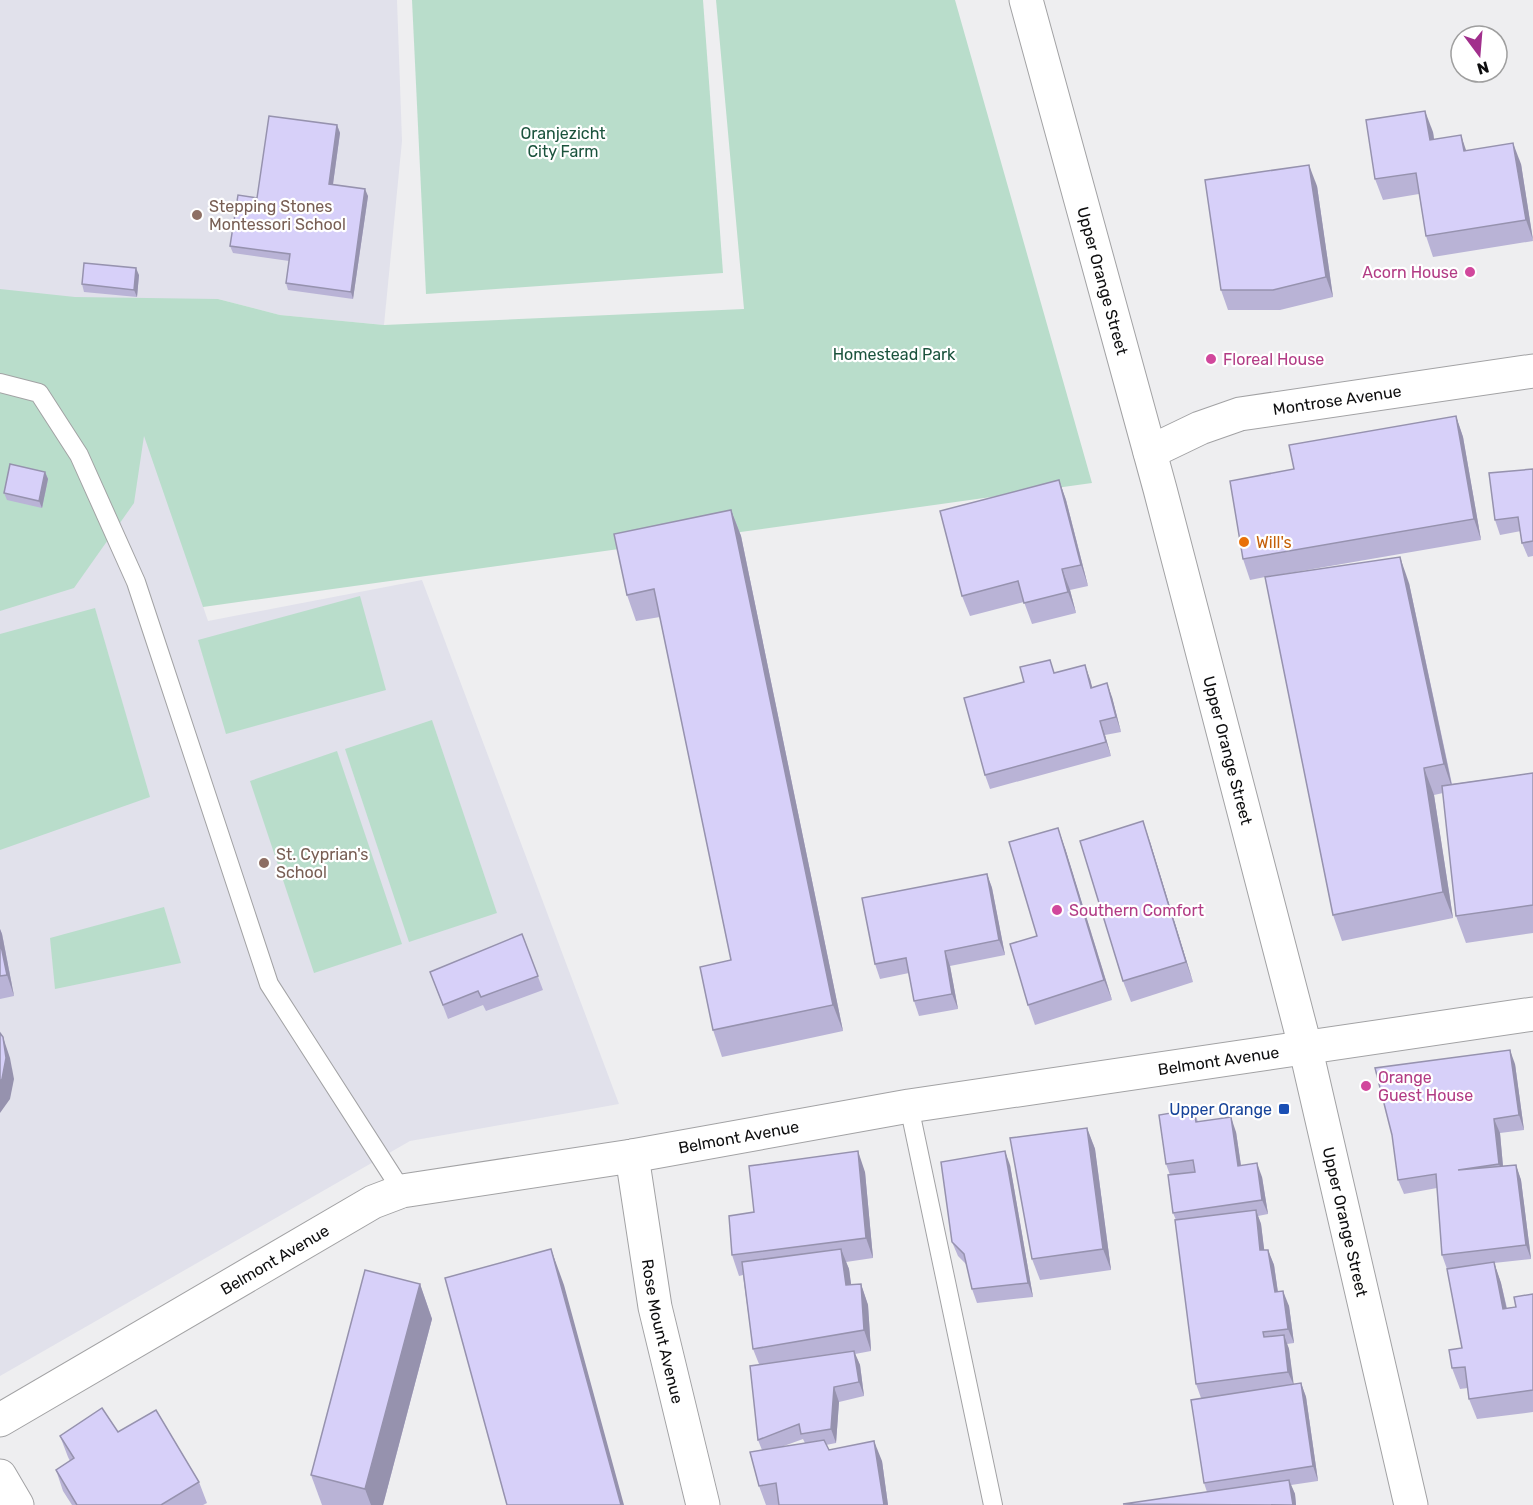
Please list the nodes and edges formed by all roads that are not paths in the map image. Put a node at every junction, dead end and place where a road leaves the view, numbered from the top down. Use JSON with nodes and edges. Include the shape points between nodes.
{"nodes":[{"id":1,"x":1026,"y":0,"type":"edge"},
{"id":2,"x":1533,"y":371,"type":"edge"},
{"id":3,"x":0,"y":383,"type":"edge"},
{"id":4,"x":1150,"y":452,"type":"junction"},
{"id":5,"x":1533,"y":1014,"type":"edge"},
{"id":6,"x":1305,"y":1046,"type":"junction"},
{"id":7,"x":909,"y":1106,"type":"junction"},
{"id":8,"x":632,"y":1156,"type":"junction"},
{"id":9,"x":402,"y":1191,"type":"junction"},
{"id":10,"x":0,"y":1420,"type":"edge"},
{"id":11,"x":0,"y":1476,"type":"edge"},
{"id":12,"x":17,"y":1505,"type":"edge"},
{"id":13,"x":703,"y":1505,"type":"edge"},
{"id":14,"x":993,"y":1505,"type":"edge"},
{"id":15,"x":1411,"y":1505,"type":"edge"}],
"edges":[{"from":1,"to":4,"type":"street","name":"Upper Orange Street"},
{"from":2,"to":4,"type":"street","name":"Montrose Avenue","via":[[1240,414]]},
{"from":3,"to":9,"type":"lane","via":[[39,393],[79,455],[136,582],[269,984]]},
{"from":4,"to":6,"type":"street","name":"Upper Orange Street"},
{"from":5,"to":6,"type":"street","name":"Belmont Avenue"},
{"from":6,"to":7,"type":"street","name":"Belmont Avenue"},
{"from":6,"to":15,"type":"street","name":"Upper Orange Street"},
{"from":7,"to":8,"type":"street","name":"Belmont Avenue"},
{"from":7,"to":14,"type":"lane"},
{"from":8,"to":9,"type":"street","name":"Belmont Avenue"},
{"from":8,"to":13,"type":"street","name":"Rose Mount Avenue","via":[[655,1307]]},
{"from":9,"to":10,"type":"street","name":"Belmont Avenue","via":[[373,1202]]},
{"from":11,"to":12,"type":"street"}]}
